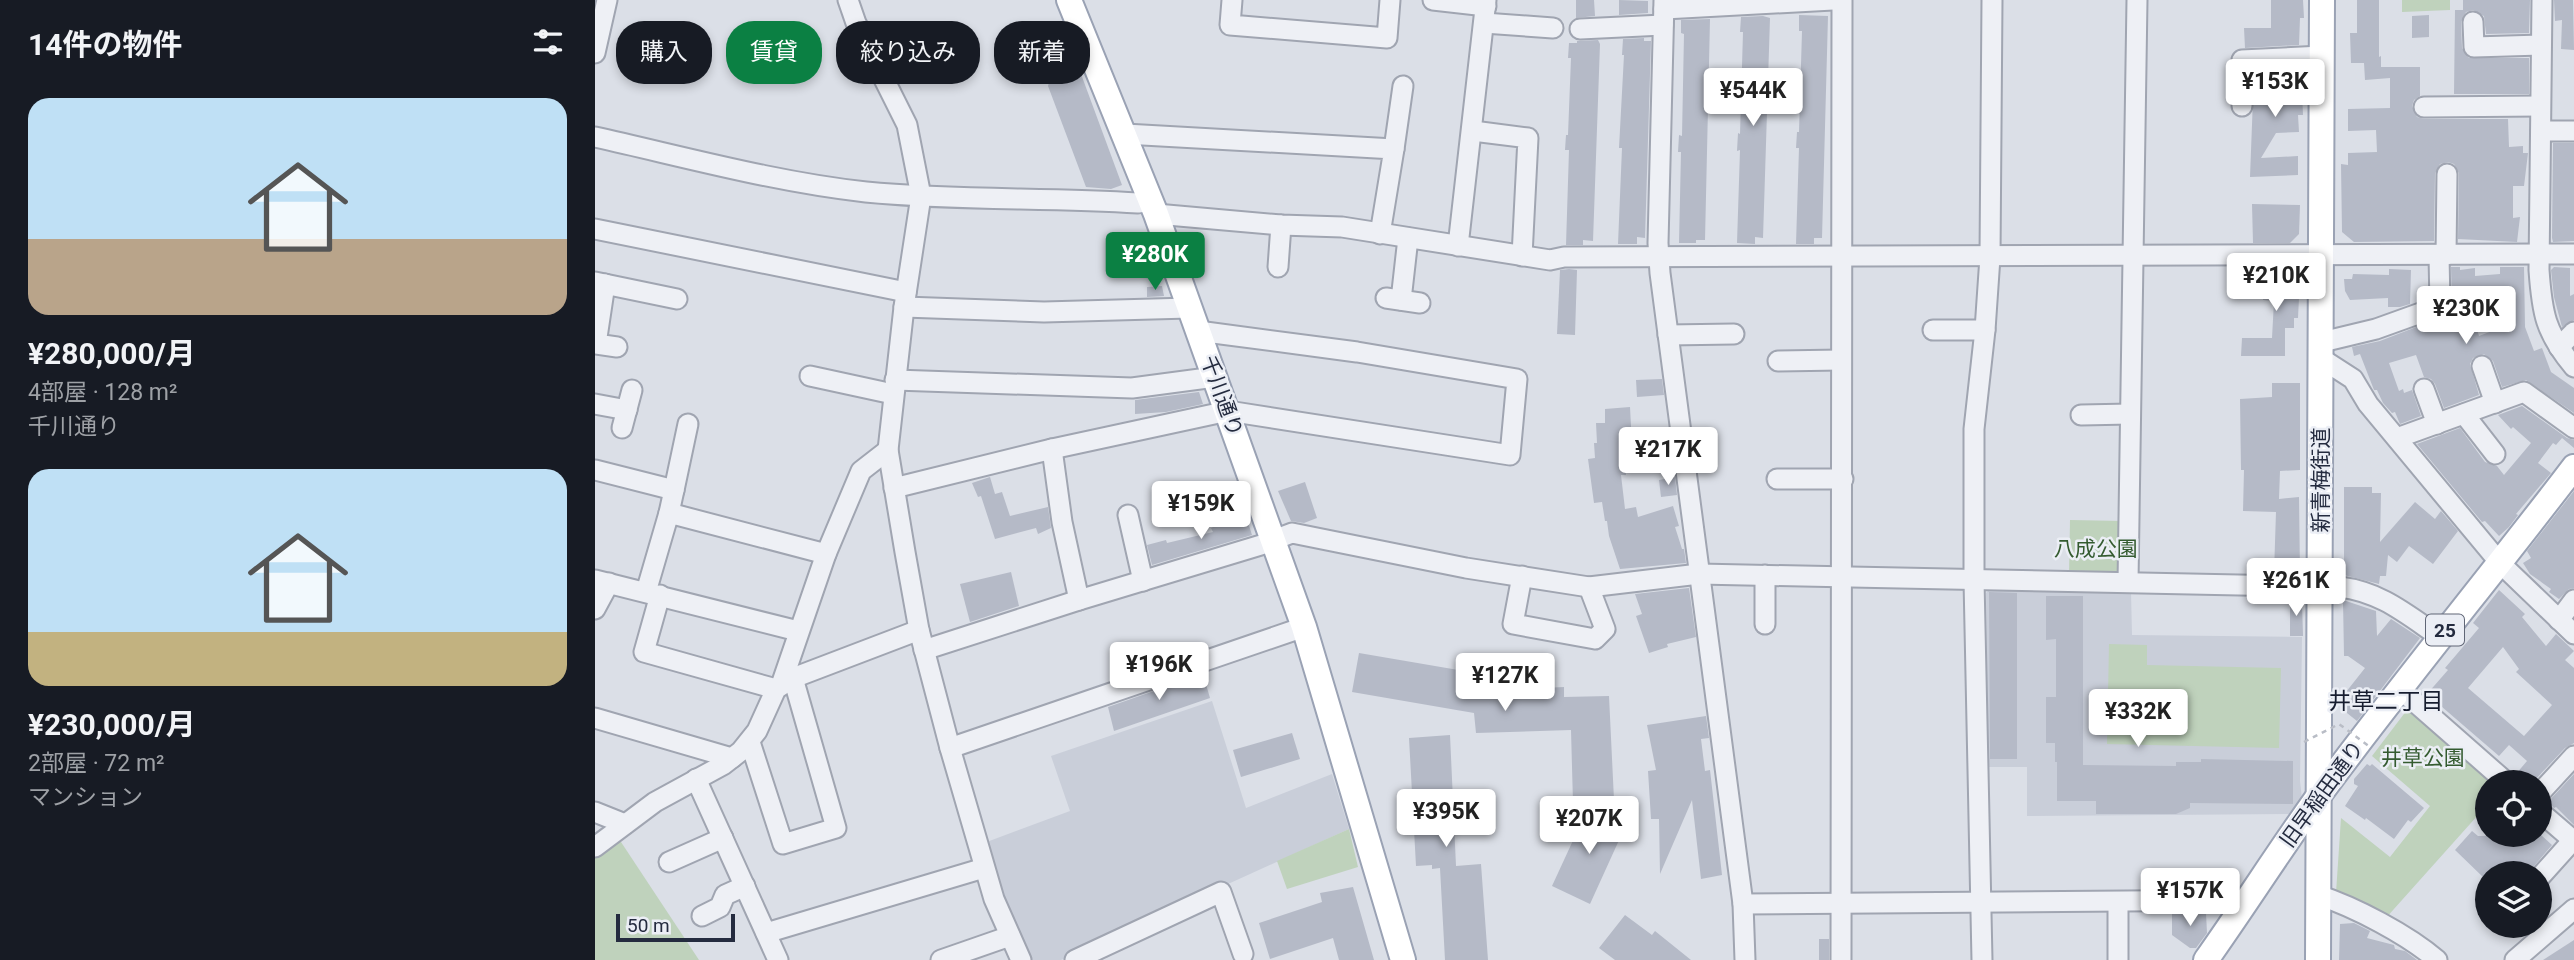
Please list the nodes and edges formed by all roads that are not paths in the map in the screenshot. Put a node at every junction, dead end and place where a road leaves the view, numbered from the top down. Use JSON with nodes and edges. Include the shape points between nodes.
{"nodes":[{"id":1,"x":607,"y":0,"type":"edge"},
{"id":2,"x":848,"y":0,"type":"edge"},
{"id":3,"x":1069,"y":0,"type":"edge"},
{"id":4,"x":1232,"y":0,"type":"edge"},
{"id":5,"x":1391,"y":0,"type":"edge"},
{"id":6,"x":1433,"y":0,"type":"edge"},
{"id":7,"x":1833,"y":0,"type":"edge"},
{"id":8,"x":1842,"y":0,"type":"edge"},
{"id":9,"x":1992,"y":0,"type":"edge"},
{"id":10,"x":2137,"y":0,"type":"edge"},
{"id":11,"x":2322,"y":0,"type":"edge"},
{"id":12,"x":2542,"y":0,"type":"edge"},
{"id":13,"x":1485,"y":10,"type":"edge"},
{"id":14,"x":1664,"y":11,"type":"edge"},
{"id":15,"x":2473,"y":22,"type":"dead end"},
{"id":16,"x":1553,"y":28,"type":"dead end"},
{"id":17,"x":1580,"y":29,"type":"dead end"},
{"id":18,"x":2541,"y":45,"type":"junction"},
{"id":19,"x":595,"y":53,"type":"edge"},
{"id":20,"x":2322,"y":55,"type":"junction"},
{"id":21,"x":1402,"y":86,"type":"dead end"},
{"id":22,"x":2242,"y":106,"type":"dead end"},
{"id":23,"x":2540,"y":106,"type":"junction"},
{"id":24,"x":2424,"y":107,"type":"dead end"},
{"id":25,"x":1473,"y":131,"type":"junction"},
{"id":26,"x":2541,"y":131,"type":"junction"},
{"id":27,"x":2574,"y":131,"type":"edge"},
{"id":28,"x":1125,"y":134,"type":"junction"},
{"id":29,"x":595,"y":137,"type":"edge"},
{"id":30,"x":1394,"y":149,"type":"junction"},
{"id":31,"x":2447,"y":174,"type":"dead end"},
{"id":32,"x":921,"y":196,"type":"junction"},
{"id":33,"x":1153,"y":207,"type":"junction"},
{"id":34,"x":1282,"y":225,"type":"junction"},
{"id":35,"x":595,"y":229,"type":"edge"},
{"id":36,"x":1380,"y":234,"type":"junction"},
{"id":37,"x":1408,"y":238,"type":"junction"},
{"id":38,"x":1458,"y":246,"type":"junction"},
{"id":39,"x":2322,"y":254,"type":"junction"},
{"id":40,"x":2539,"y":254,"type":"junction"},
{"id":41,"x":2574,"y":254,"type":"edge"},
{"id":42,"x":2443,"y":255,"type":"junction"},
{"id":43,"x":1522,"y":256,"type":"junction"},
{"id":44,"x":2133,"y":256,"type":"junction"},
{"id":45,"x":1842,"y":257,"type":"junction"},
{"id":46,"x":1990,"y":257,"type":"junction"},
{"id":47,"x":1659,"y":258,"type":"junction"},
{"id":48,"x":1278,"y":267,"type":"dead end"},
{"id":49,"x":600,"y":283,"type":"edge"},
{"id":50,"x":677,"y":299,"type":"dead end"},
{"id":51,"x":905,"y":299,"type":"junction"},
{"id":52,"x":1403,"y":300,"type":"dead end"},
{"id":53,"x":1189,"y":308,"type":"junction"},
{"id":54,"x":1933,"y":330,"type":"dead end"},
{"id":55,"x":1986,"y":330,"type":"junction"},
{"id":56,"x":1198,"y":331,"type":"junction"},
{"id":57,"x":2574,"y":332,"type":"edge"},
{"id":58,"x":1734,"y":334,"type":"dead end"},
{"id":59,"x":1668,"y":335,"type":"junction"},
{"id":60,"x":2559,"y":346,"type":"junction"},
{"id":61,"x":617,"y":347,"type":"dead end"},
{"id":62,"x":2322,"y":351,"type":"junction"},
{"id":63,"x":1841,"y":360,"type":"junction"},
{"id":64,"x":1778,"y":361,"type":"dead end"},
{"id":65,"x":2482,"y":366,"type":"dead end"},
{"id":66,"x":2574,"y":367,"type":"edge"},
{"id":67,"x":810,"y":376,"type":"dead end"},
{"id":68,"x":1215,"y":377,"type":"junction"},
{"id":69,"x":894,"y":387,"type":"junction"},
{"id":70,"x":2424,"y":389,"type":"dead end"},
{"id":71,"x":632,"y":390,"type":"dead end"},
{"id":72,"x":2495,"y":402,"type":"junction"},
{"id":73,"x":595,"y":404,"type":"edge"},
{"id":74,"x":1228,"y":411,"type":"junction"},
{"id":75,"x":2130,"y":414,"type":"junction"},
{"id":76,"x":2464,"y":414,"type":"junction"},
{"id":77,"x":2081,"y":415,"type":"dead end"},
{"id":78,"x":688,"y":424,"type":"dead end"},
{"id":79,"x":2437,"y":424,"type":"junction"},
{"id":80,"x":2574,"y":428,"type":"edge"},
{"id":81,"x":2397,"y":438,"type":"junction"},
{"id":82,"x":1052,"y":449,"type":"junction"},
{"id":83,"x":888,"y":450,"type":"junction"},
{"id":84,"x":2495,"y":454,"type":"dead end"},
{"id":85,"x":2574,"y":467,"type":"edge"},
{"id":86,"x":595,"y":470,"type":"edge"},
{"id":87,"x":1777,"y":478,"type":"dead end"},
{"id":88,"x":1843,"y":479,"type":"junction"},
{"id":89,"x":894,"y":488,"type":"junction"},
{"id":90,"x":674,"y":490,"type":"junction"},
{"id":91,"x":669,"y":513,"type":"junction"},
{"id":92,"x":1128,"y":515,"type":"dead end"},
{"id":93,"x":1273,"y":540,"type":"junction"},
{"id":94,"x":826,"y":554,"type":"junction"},
{"id":95,"x":2500,"y":564,"type":"junction"},
{"id":96,"x":1699,"y":574,"type":"junction"},
{"id":97,"x":1765,"y":575,"type":"junction"},
{"id":98,"x":1522,"y":576,"type":"junction"},
{"id":99,"x":1841,"y":577,"type":"junction"},
{"id":100,"x":1974,"y":580,"type":"junction"},
{"id":101,"x":1143,"y":581,"type":"junction"},
{"id":102,"x":602,"y":582,"type":"edge"},
{"id":103,"x":2128,"y":582,"type":"junction"},
{"id":104,"x":2321,"y":586,"type":"junction"},
{"id":105,"x":1589,"y":587,"type":"junction"},
{"id":106,"x":653,"y":593,"type":"junction"},
{"id":107,"x":1079,"y":600,"type":"junction"},
{"id":108,"x":2574,"y":600,"type":"edge"},
{"id":109,"x":595,"y":609,"type":"edge"},
{"id":110,"x":2559,"y":620,"type":"junction"},
{"id":111,"x":1765,"y":624,"type":"dead end"},
{"id":112,"x":1304,"y":627,"type":"junction"},
{"id":113,"x":919,"y":630,"type":"junction"},
{"id":114,"x":798,"y":631,"type":"junction"},
{"id":115,"x":2574,"y":634,"type":"edge"},
{"id":116,"x":2440,"y":637,"type":"junction"},
{"id":117,"x":924,"y":650,"type":"junction"},
{"id":118,"x":783,"y":684,"type":"junction"},
{"id":119,"x":2400,"y":689,"type":"junction"},
{"id":120,"x":595,"y":718,"type":"edge"},
{"id":121,"x":750,"y":742,"type":"junction"},
{"id":122,"x":950,"y":748,"type":"junction"},
{"id":123,"x":2574,"y":756,"type":"edge"},
{"id":124,"x":732,"y":758,"type":"junction"},
{"id":125,"x":2492,"y":770,"type":"edge"},
{"id":126,"x":696,"y":779,"type":"junction"},
{"id":127,"x":2552,"y":780,"type":"edge"},
{"id":128,"x":2319,"y":796,"type":"junction"},
{"id":129,"x":595,"y":812,"type":"edge"},
{"id":130,"x":2552,"y":822,"type":"edge"},
{"id":131,"x":625,"y":824,"type":"junction"},
{"id":132,"x":723,"y":838,"type":"junction"},
{"id":133,"x":2574,"y":840,"type":"edge"},
{"id":134,"x":595,"y":847,"type":"edge"},
{"id":135,"x":669,"y":862,"type":"dead end"},
{"id":136,"x":2552,"y":864,"type":"edge"},
{"id":137,"x":984,"y":868,"type":"junction"},
{"id":138,"x":745,"y":886,"type":"junction"},
{"id":139,"x":2318,"y":895,"type":"junction"},
{"id":140,"x":2249,"y":900,"type":"junction"},
{"id":141,"x":1982,"y":901,"type":"junction"},
{"id":142,"x":2117,"y":902,"type":"junction"},
{"id":143,"x":1742,"y":904,"type":"junction"},
{"id":144,"x":1841,"y":904,"type":"junction"},
{"id":145,"x":2574,"y":909,"type":"edge"},
{"id":146,"x":702,"y":916,"type":"dead end"},
{"id":147,"x":766,"y":933,"type":"junction"},
{"id":148,"x":1010,"y":936,"type":"junction"},
{"id":149,"x":1243,"y":954,"type":"dead end"},
{"id":150,"x":778,"y":960,"type":"edge"},
{"id":151,"x":941,"y":960,"type":"edge"},
{"id":152,"x":1021,"y":960,"type":"edge"},
{"id":153,"x":1075,"y":960,"type":"edge"},
{"id":154,"x":1403,"y":960,"type":"edge"},
{"id":155,"x":1745,"y":960,"type":"edge"},
{"id":156,"x":1841,"y":960,"type":"edge"},
{"id":157,"x":1982,"y":960,"type":"edge"},
{"id":158,"x":2118,"y":960,"type":"edge"},
{"id":159,"x":2206,"y":960,"type":"edge"},
{"id":160,"x":2318,"y":960,"type":"edge"},
{"id":161,"x":2437,"y":960,"type":"edge"},
{"id":162,"x":2515,"y":960,"type":"edge"}],
"edges":[{"from":1,"to":19,"type":"street"},
{"from":2,"to":32,"type":"street","via":[[907,125]]},
{"from":3,"to":28,"type":"main road","name":"千川通り"},
{"from":4,"to":5,"type":"street","via":[[1230,25],[1387,38]]},
{"from":6,"to":13,"type":"street"},
{"from":7,"to":14,"type":"street"},
{"from":8,"to":45,"type":"street"},
{"from":9,"to":46,"type":"street"},
{"from":10,"to":44,"type":"street"},
{"from":11,"to":20,"type":"main road","name":"新青梅街道"},
{"from":12,"to":18,"type":"street"},
{"from":13,"to":16,"type":"street"},
{"from":13,"to":25,"type":"street"},
{"from":14,"to":17,"type":"street"},
{"from":14,"to":47,"type":"street"},
{"from":15,"to":18,"type":"street","via":[[2474,47]]},
{"from":18,"to":23,"type":"street"},
{"from":20,"to":22,"type":"street","via":[[2242,60]]},
{"from":20,"to":39,"type":"main road","name":"新青梅街道"},
{"from":21,"to":30,"type":"street"},
{"from":23,"to":24,"type":"street"},
{"from":23,"to":26,"type":"street"},
{"from":25,"to":38,"type":"street"},
{"from":25,"to":43,"type":"street","via":[[1528,138]]},
{"from":26,"to":27,"type":"street"},
{"from":26,"to":40,"type":"street"},
{"from":28,"to":30,"type":"street"},
{"from":28,"to":33,"type":"main road","name":"千川通り"},
{"from":29,"to":32,"type":"street","via":[[762,175]]},
{"from":30,"to":36,"type":"street"},
{"from":31,"to":42,"type":"street"},
{"from":32,"to":33,"type":"street"},
{"from":32,"to":51,"type":"street"},
{"from":33,"to":34,"type":"street"},
{"from":33,"to":53,"type":"main road","name":"千川通り"},
{"from":34,"to":36,"type":"street"},
{"from":34,"to":48,"type":"street"},
{"from":35,"to":51,"type":"street"},
{"from":36,"to":37,"type":"street"},
{"from":37,"to":38,"type":"street"},
{"from":37,"to":52,"type":"street"},
{"from":38,"to":43,"type":"street"},
{"from":39,"to":42,"type":"street"},
{"from":39,"to":44,"type":"street"},
{"from":39,"to":62,"type":"main road","name":"新青梅街道"},
{"from":40,"to":41,"type":"street"},
{"from":40,"to":42,"type":"street"},
{"from":40,"to":60,"type":"street","via":[[2544,320]]},
{"from":42,"to":62,"type":"street","via":[[2440,306]]},
{"from":43,"to":47,"type":"street","via":[[1551,260]]},
{"from":44,"to":46,"type":"street"},
{"from":44,"to":75,"type":"street"},
{"from":45,"to":46,"type":"street"},
{"from":45,"to":47,"type":"street"},
{"from":45,"to":63,"type":"street"},
{"from":46,"to":55,"type":"street"},
{"from":47,"to":59,"type":"street"},
{"from":49,"to":50,"type":"street"},
{"from":49,"to":61,"type":"street","via":[[596,344]]},
{"from":51,"to":53,"type":"street","via":[[1044,312]]},
{"from":51,"to":69,"type":"street"},
{"from":53,"to":56,"type":"main road","name":"千川通り"},
{"from":54,"to":55,"type":"street"},
{"from":55,"to":100,"type":"street","via":[[1974,429]]},
{"from":56,"to":68,"type":"main road","name":"千川通り"},
{"from":56,"to":74,"type":"street","via":[[1517,379],[1510,455]]},
{"from":57,"to":60,"type":"street"},
{"from":58,"to":59,"type":"street"},
{"from":59,"to":96,"type":"street"},
{"from":60,"to":66,"type":"street"},
{"from":62,"to":81,"type":"street","via":[[2353,379]]},
{"from":62,"to":104,"type":"main road","name":"新青梅街道"},
{"from":63,"to":64,"type":"street"},
{"from":63,"to":88,"type":"street"},
{"from":65,"to":72,"type":"street"},
{"from":67,"to":69,"type":"street"},
{"from":68,"to":69,"type":"street","via":[[1132,388]]},
{"from":68,"to":74,"type":"main road","name":"千川通り"},
{"from":69,"to":83,"type":"street"},
{"from":70,"to":79,"type":"street"},
{"from":71,"to":73,"type":"street","via":[[624,419]]},
{"from":72,"to":76,"type":"street"},
{"from":72,"to":80,"type":"street","via":[[2525,392]]},
{"from":74,"to":82,"type":"street"},
{"from":74,"to":93,"type":"main road","name":"千川通り"},
{"from":75,"to":77,"type":"street"},
{"from":75,"to":103,"type":"street"},
{"from":76,"to":79,"type":"street"},
{"from":76,"to":84,"type":"street"},
{"from":78,"to":90,"type":"street"},
{"from":79,"to":81,"type":"street"},
{"from":81,"to":95,"type":"street"},
{"from":82,"to":89,"type":"street"},
{"from":82,"to":107,"type":"street"},
{"from":83,"to":89,"type":"street"},
{"from":83,"to":94,"type":"street","via":[[861,471]]},
{"from":85,"to":95,"type":"main road","name":"旧早稲田通り","number":"25"},
{"from":86,"to":90,"type":"street"},
{"from":87,"to":88,"type":"street"},
{"from":88,"to":99,"type":"street"},
{"from":89,"to":113,"type":"street"},
{"from":90,"to":91,"type":"street"},
{"from":91,"to":94,"type":"street"},
{"from":91,"to":106,"type":"street"},
{"from":92,"to":101,"type":"street"},
{"from":93,"to":98,"type":"street","via":[[1291,533]]},
{"from":93,"to":101,"type":"street"},
{"from":93,"to":112,"type":"main road","name":"千川通り"},
{"from":94,"to":114,"type":"street"},
{"from":95,"to":110,"type":"street"},
{"from":95,"to":116,"type":"main road","name":"旧早稲田通り","number":"25"},
{"from":96,"to":97,"type":"street"},
{"from":96,"to":105,"type":"street"},
{"from":96,"to":143,"type":"street"},
{"from":97,"to":99,"type":"street"},
{"from":97,"to":111,"type":"street"},
{"from":98,"to":105,"type":"street"},
{"from":98,"to":105,"type":"street","via":[[1513,624],[1595,639],[1605,629]]},
{"from":99,"to":100,"type":"street"},
{"from":99,"to":144,"type":"street"},
{"from":100,"to":103,"type":"street"},
{"from":100,"to":141,"type":"street"},
{"from":101,"to":107,"type":"street"},
{"from":102,"to":106,"type":"street"},
{"from":102,"to":109,"type":"street"},
{"from":103,"to":104,"type":"street"},
{"from":104,"to":116,"type":"street","via":[[2357,589],[2379,597]]},
{"from":104,"to":128,"type":"main road","name":"新青梅街道"},
{"from":106,"to":114,"type":"street"},
{"from":106,"to":118,"type":"street","via":[[645,652]]},
{"from":107,"to":117,"type":"street"},
{"from":108,"to":110,"type":"street"},
{"from":110,"to":115,"type":"street"},
{"from":112,"to":122,"type":"street"},
{"from":112,"to":154,"type":"main road","name":"千川通り"},
{"from":113,"to":117,"type":"street"},
{"from":113,"to":118,"type":"street"},
{"from":114,"to":118,"type":"street"},
{"from":116,"to":119,"type":"main road","name":"旧早稲田通り","number":"25"},
{"from":117,"to":122,"type":"street"},
{"from":118,"to":121,"type":"street"},
{"from":118,"to":121,"type":"street","via":[[836,828],[783,844]]},
{"from":119,"to":125,"type":"street"},
{"from":119,"to":128,"type":"main road","name":"旧早稲田通り","number":"25"},
{"from":120,"to":124,"type":"street"},
{"from":121,"to":124,"type":"street"},
{"from":122,"to":137,"type":"street"},
{"from":123,"to":127,"type":"street"},
{"from":124,"to":126,"type":"street"},
{"from":126,"to":131,"type":"street"},
{"from":126,"to":132,"type":"street"},
{"from":128,"to":139,"type":"main road","name":"新青梅街道"},
{"from":128,"to":140,"type":"main road","name":"旧早稲田通り","number":"25"},
{"from":129,"to":131,"type":"street"},
{"from":130,"to":133,"type":"street"},
{"from":131,"to":134,"type":"street"},
{"from":132,"to":135,"type":"street"},
{"from":132,"to":138,"type":"street"},
{"from":133,"to":136,"type":"street"},
{"from":137,"to":147,"type":"street"},
{"from":137,"to":148,"type":"street"},
{"from":138,"to":146,"type":"street","via":[[725,895],[720,907]]},
{"from":138,"to":147,"type":"street"},
{"from":139,"to":160,"type":"main road","name":"新青梅街道"},
{"from":139,"to":161,"type":"street","via":[[2379,923]]},
{"from":140,"to":142,"type":"street"},
{"from":140,"to":159,"type":"main road","name":"旧早稲田通り","number":"25"},
{"from":141,"to":142,"type":"street"},
{"from":141,"to":144,"type":"street"},
{"from":141,"to":157,"type":"street"},
{"from":142,"to":158,"type":"street"},
{"from":143,"to":144,"type":"street"},
{"from":143,"to":155,"type":"street"},
{"from":144,"to":156,"type":"street"},
{"from":145,"to":162,"type":"street"},
{"from":147,"to":150,"type":"street"},
{"from":148,"to":151,"type":"street"},
{"from":148,"to":152,"type":"street"},
{"from":149,"to":153,"type":"street","via":[[1221,892]]}]}
